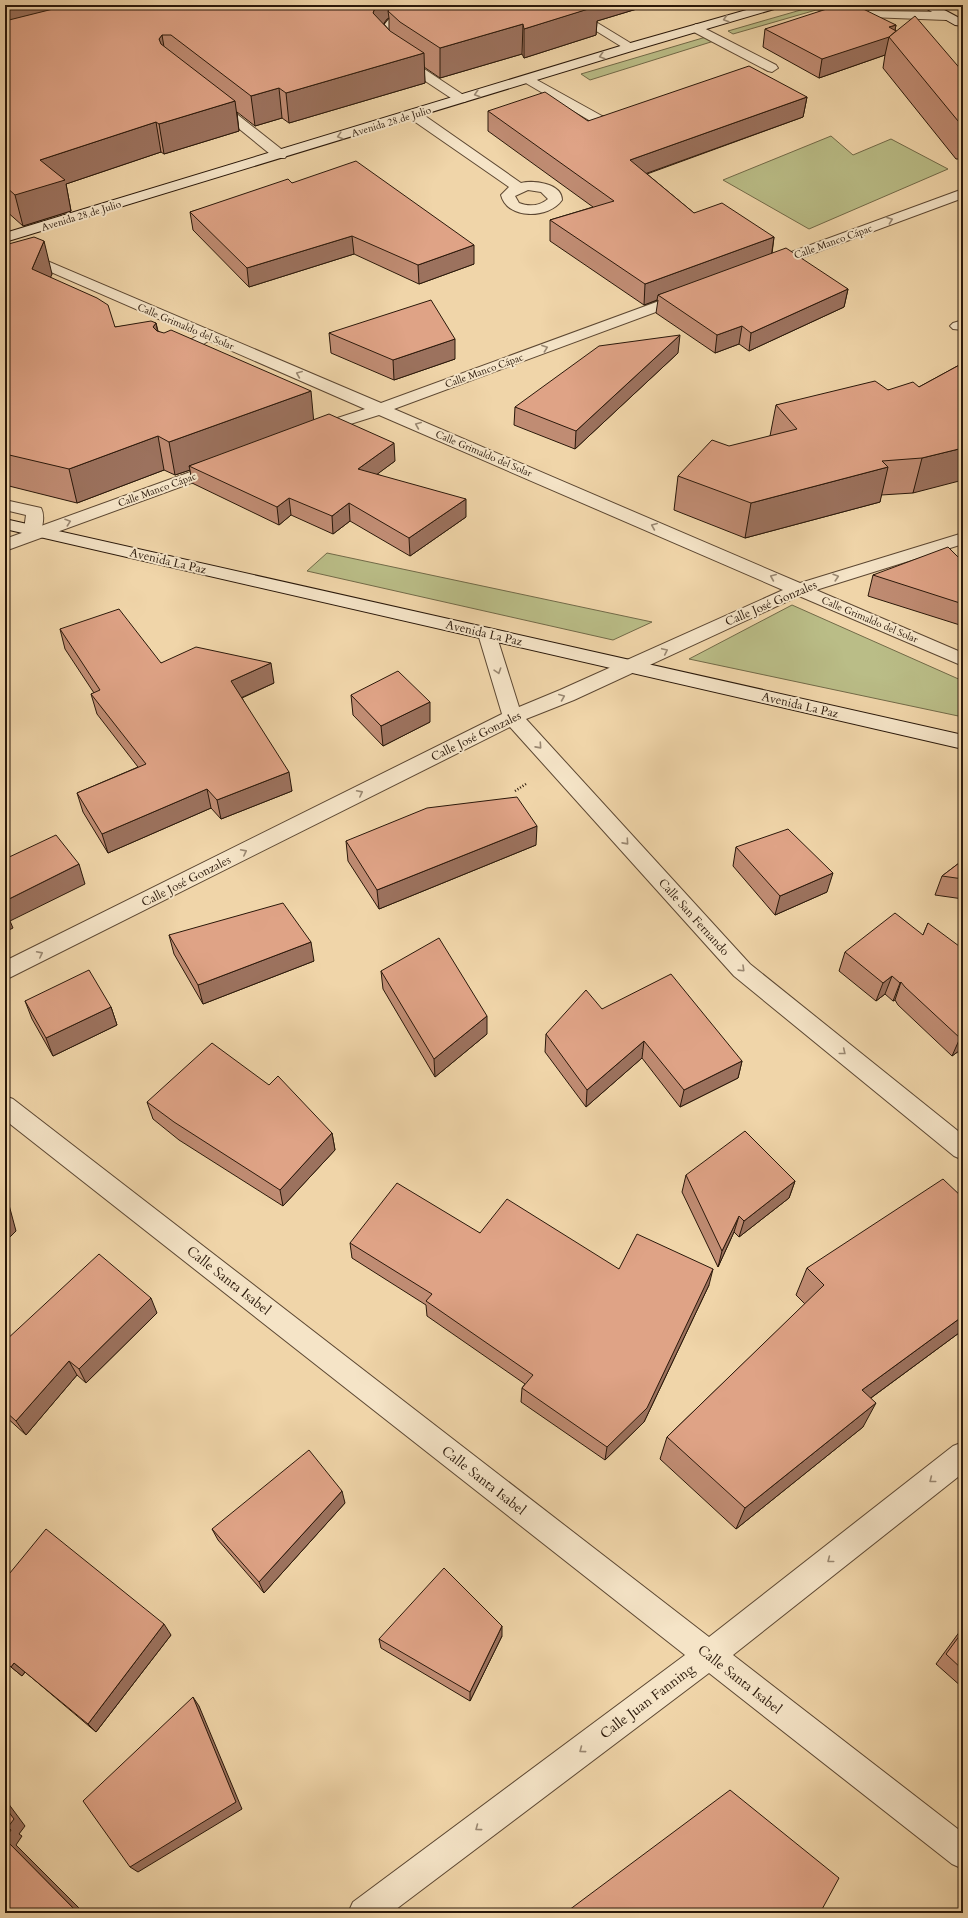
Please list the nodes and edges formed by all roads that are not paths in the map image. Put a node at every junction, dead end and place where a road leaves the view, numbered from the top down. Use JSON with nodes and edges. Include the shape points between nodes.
{"nodes":[{"id":1,"x":417,"y":5,"type":"edge"},
{"id":2,"x":560,"y":5,"type":"edge"},
{"id":3,"x":777,"y":5,"type":"edge"},
{"id":4,"x":807,"y":5,"type":"edge"},
{"id":5,"x":926,"y":5,"type":"edge"},
{"id":6,"x":947,"y":11,"type":"edge"},
{"id":7,"x":961,"y":25,"type":"edge"},
{"id":8,"x":696,"y":28,"type":"junction"},
{"id":9,"x":631,"y":47,"type":"junction"},
{"id":10,"x":772,"y":68,"type":"dead end"},
{"id":11,"x":528,"y":79,"type":"junction"},
{"id":12,"x":207,"y":97,"type":"edge"},
{"id":13,"x":461,"y":99,"type":"junction"},
{"id":14,"x":638,"y":110,"type":"edge"},
{"id":15,"x":413,"y":114,"type":"junction"},
{"id":16,"x":280,"y":155,"type":"junction"},
{"id":17,"x":519,"y":188,"type":"dead end"},
{"id":18,"x":963,"y":193,"type":"edge"},
{"id":19,"x":5,"y":238,"type":"edge"},
{"id":20,"x":5,"y":246,"type":"edge"},
{"id":21,"x":754,"y":271,"type":"edge"},
{"id":22,"x":702,"y":290,"type":"edge"},
{"id":23,"x":208,"y":336,"type":"junction"},
{"id":24,"x":169,"y":360,"type":"edge"},
{"id":25,"x":380,"y":409,"type":"junction"},
{"id":26,"x":302,"y":435,"type":"edge"},
{"id":27,"x":229,"y":462,"type":"edge"},
{"id":28,"x":5,"y":505,"type":"edge"},
{"id":29,"x":5,"y":524,"type":"edge"},
{"id":30,"x":36,"y":531,"type":"junction"},
{"id":31,"x":963,"y":538,"type":"edge"},
{"id":32,"x":5,"y":545,"type":"edge"},
{"id":33,"x":800,"y":589,"type":"junction"},
{"id":34,"x":487,"y":634,"type":"junction"},
{"id":35,"x":963,"y":660,"type":"edge"},
{"id":36,"x":630,"y":667,"type":"junction"},
{"id":37,"x":513,"y":717,"type":"junction"},
{"id":38,"x":963,"y":742,"type":"edge"},
{"id":39,"x":5,"y":971,"type":"edge"},
{"id":40,"x":5,"y":1106,"type":"edge"},
{"id":41,"x":963,"y":1149,"type":"edge"},
{"id":42,"x":963,"y":1456,"type":"edge"},
{"id":43,"x":708,"y":1655,"type":"junction"},
{"id":44,"x":963,"y":1853,"type":"edge"},
{"id":45,"x":364,"y":1913,"type":"edge"}],
"edges":[{"from":1,"to":13,"type":"street","via":[[408,8],[385,30],[382,41],[396,56]]},
{"from":2,"to":9,"type":"street"},
{"from":3,"to":8,"type":"street","name":"Avenida 28 de Julio","one_way":true},
{"from":4,"to":6,"type":"street","via":[[868,14]]},
{"from":5,"to":6,"type":"street"},
{"from":6,"to":7,"type":"street"},
{"from":8,"to":9,"type":"street","name":"Avenida 28 de Julio"},
{"from":8,"to":10,"type":"street"},
{"from":9,"to":11,"type":"street","name":"Avenida 28 de Julio","one_way":true},
{"from":11,"to":13,"type":"street","name":"Avenida 28 de Julio","one_way":true},
{"from":11,"to":14,"type":"street","via":[[600,120],[617,120]]},
{"from":12,"to":16,"type":"street"},
{"from":13,"to":15,"type":"street","name":"Avenida 28 de Julio"},
{"from":15,"to":16,"type":"street","name":"Avenida 28 de Julio","one_way":true},
{"from":15,"to":17,"type":"street"},
{"from":16,"to":19,"type":"street","name":"Avenida 28 de Julio"},
{"from":21,"to":18,"type":"street","name":"Calle Manco Cápac","one_way":true},
{"from":20,"to":23,"type":"street","name":"Calle Grimaldo del Solar"},
{"from":25,"to":22,"type":"street","name":"Calle Manco Cápac","one_way":true},
{"from":23,"to":24,"type":"street"},
{"from":25,"to":23,"type":"street","name":"Calle Grimaldo del Solar","one_way":true},
{"from":25,"to":26,"type":"street","name":"Calle Manco Cápac"},
{"from":33,"to":25,"type":"street","name":"Calle Grimaldo del Solar","one_way":true},
{"from":30,"to":27,"type":"street","name":"Calle Manco Cápac","one_way":true},
{"from":28,"to":30,"type":"street","via":[[35,512]]},
{"from":29,"to":30,"type":"street","name":"Avenida La Paz"},
{"from":30,"to":32,"type":"street","name":"Calle Manco Cápac"},
{"from":30,"to":34,"type":"street","name":"Avenida La Paz"},
{"from":33,"to":31,"type":"street","name":"Calle José Gonzales","one_way":true},
{"from":33,"to":35,"type":"street","name":"Calle Grimaldo del Solar"},
{"from":36,"to":33,"type":"street","name":"Calle José Gonzales","one_way":true},
{"from":34,"to":36,"type":"street","name":"Avenida La Paz"},
{"from":34,"to":37,"type":"street","name":"Calle San Fernando","one_way":true},
{"from":37,"to":36,"type":"street","name":"Calle José Gonzales","one_way":true},
{"from":36,"to":38,"type":"street","name":"Avenida La Paz"},
{"from":39,"to":37,"type":"street","name":"Calle José Gonzales","one_way":true},
{"from":37,"to":41,"type":"street","name":"Calle San Fernando","one_way":true,"via":[[742,970]]},
{"from":40,"to":43,"type":"street","name":"Calle Santa Isabel"},
{"from":42,"to":43,"type":"street","name":"Calle Juan Fanning","one_way":true},
{"from":43,"to":44,"type":"street","name":"Calle Santa Isabel"},
{"from":43,"to":45,"type":"street","name":"Calle Juan Fanning","one_way":true}]}
